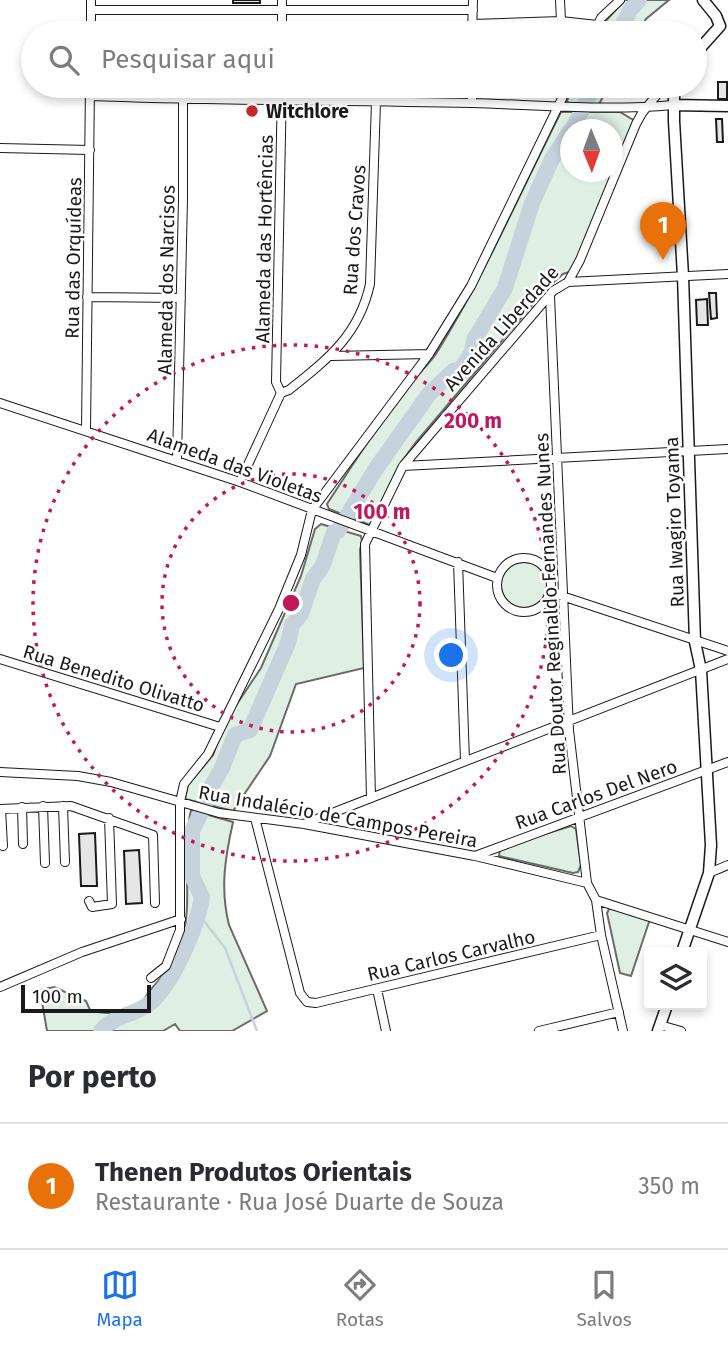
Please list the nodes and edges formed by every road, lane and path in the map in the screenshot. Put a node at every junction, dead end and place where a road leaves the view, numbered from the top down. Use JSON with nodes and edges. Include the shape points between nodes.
{"nodes":[{"id":1,"x":282,"y":0,"type":"edge"},
{"id":2,"x":473,"y":0,"type":"edge"},
{"id":3,"x":560,"y":0,"type":"edge"},
{"id":4,"x":620,"y":0,"type":"edge"},
{"id":5,"x":703,"y":0,"type":"edge"},
{"id":6,"x":91,"y":5,"type":"edge"},
{"id":7,"x":282,"y":10,"type":"junction"},
{"id":8,"x":473,"y":10,"type":"junction"},
{"id":9,"x":282,"y":21,"type":"edge"},
{"id":10,"x":472,"y":21,"type":"edge"},
{"id":11,"x":561,"y":21,"type":"edge"},
{"id":12,"x":600,"y":21,"type":"edge"},
{"id":13,"x":724,"y":27,"type":"edge"},
{"id":14,"x":707,"y":43,"type":"edge"},
{"id":15,"x":90,"y":98,"type":"edge"},
{"id":16,"x":152,"y":98,"type":"edge"},
{"id":17,"x":472,"y":98,"type":"edge"},
{"id":18,"x":563,"y":98,"type":"edge"},
{"id":19,"x":654,"y":98,"type":"edge"},
{"id":20,"x":673,"y":98,"type":"edge"},
{"id":21,"x":183,"y":99,"type":"junction"},
{"id":22,"x":282,"y":101,"type":"junction"},
{"id":23,"x":376,"y":102,"type":"junction"},
{"id":24,"x":472,"y":103,"type":"junction"},
{"id":25,"x":673,"y":106,"type":"junction"},
{"id":26,"x":728,"y":106,"type":"edge"},
{"id":27,"x":559,"y":107,"type":"junction"},
{"id":28,"x":646,"y":107,"type":"junction"},
{"id":29,"x":0,"y":148,"type":"edge"},
{"id":30,"x":90,"y":150,"type":"junction"},
{"id":31,"x":728,"y":274,"type":"edge"},
{"id":32,"x":683,"y":276,"type":"junction"},
{"id":33,"x":568,"y":282,"type":"junction"},
{"id":34,"x":550,"y":296,"type":"junction"},
{"id":35,"x":87,"y":297,"type":"junction"},
{"id":36,"x":181,"y":298,"type":"junction"},
{"id":37,"x":429,"y":354,"type":"junction"},
{"id":38,"x":331,"y":356,"type":"junction"},
{"id":39,"x":281,"y":393,"type":"junction"},
{"id":40,"x":0,"y":403,"type":"edge"},
{"id":41,"x":86,"y":430,"type":"junction"},
{"id":42,"x":728,"y":449,"type":"edge"},
{"id":43,"x":689,"y":451,"type":"junction"},
{"id":44,"x":558,"y":458,"type":"junction"},
{"id":45,"x":177,"y":460,"type":"junction"},
{"id":46,"x":403,"y":466,"type":"junction"},
{"id":47,"x":240,"y":482,"type":"junction"},
{"id":48,"x":312,"y":510,"type":"junction"},
{"id":49,"x":373,"y":530,"type":"junction"},
{"id":50,"x":458,"y":562,"type":"junction"},
{"id":51,"x":498,"y":578,"type":"junction"},
{"id":52,"x":550,"y":592,"type":"junction"},
{"id":53,"x":564,"y":597,"type":"junction"},
{"id":54,"x":695,"y":642,"type":"junction"},
{"id":55,"x":728,"y":651,"type":"edge"},
{"id":56,"x":0,"y":659,"type":"edge"},
{"id":57,"x":728,"y":659,"type":"edge"},
{"id":58,"x":701,"y":670,"type":"junction"},
{"id":59,"x":569,"y":720,"type":"junction"},
{"id":60,"x":220,"y":727,"type":"junction"},
{"id":61,"x":465,"y":761,"type":"junction"},
{"id":62,"x":728,"y":762,"type":"edge"},
{"id":63,"x":707,"y":770,"type":"junction"},
{"id":64,"x":0,"y":772,"type":"edge"},
{"id":65,"x":370,"y":797,"type":"junction"},
{"id":66,"x":180,"y":802,"type":"junction"},
{"id":67,"x":43,"y":806,"type":"junction"},
{"id":68,"x":63,"y":806,"type":"junction"},
{"id":69,"x":22,"y":807,"type":"junction"},
{"id":70,"x":1,"y":809,"type":"edge"},
{"id":71,"x":579,"y":817,"type":"junction"},
{"id":72,"x":109,"y":818,"type":"junction"},
{"id":73,"x":255,"y":818,"type":"junction"},
{"id":74,"x":304,"y":824,"type":"junction"},
{"id":75,"x":23,"y":844,"type":"dead end"},
{"id":76,"x":3,"y":846,"type":"dead end"},
{"id":77,"x":475,"y":856,"type":"junction"},
{"id":78,"x":65,"y":862,"type":"dead end"},
{"id":79,"x":46,"y":863,"type":"dead end"},
{"id":80,"x":728,"y":865,"type":"edge"},
{"id":81,"x":709,"y":873,"type":"junction"},
{"id":82,"x":587,"y":883,"type":"junction"},
{"id":83,"x":596,"y":900,"type":"junction"},
{"id":84,"x":89,"y":901,"type":"dead end"},
{"id":85,"x":155,"y":903,"type":"dead end"},
{"id":86,"x":181,"y":919,"type":"junction"},
{"id":87,"x":689,"y":930,"type":"junction"},
{"id":88,"x":601,"y":935,"type":"junction"},
{"id":89,"x":728,"y":942,"type":"edge"},
{"id":90,"x":684,"y":947,"type":"edge"},
{"id":91,"x":151,"y":978,"type":"dead end"},
{"id":92,"x":0,"y":987,"type":"edge"},
{"id":93,"x":377,"y":989,"type":"junction"},
{"id":94,"x":665,"y":1010,"type":"edge"},
{"id":95,"x":618,"y":1012,"type":"junction"},
{"id":96,"x":659,"y":1028,"type":"edge"},
{"id":97,"x":386,"y":1031,"type":"edge"},
{"id":98,"x":539,"y":1031,"type":"edge"},
{"id":99,"x":622,"y":1031,"type":"edge"},
{"id":100,"x":681,"y":1031,"type":"edge"}],
"edges":[{"from":1,"to":7,"type":"street"},
{"from":2,"to":8,"type":"street"},
{"from":3,"to":11,"type":"street"},
{"from":4,"to":12,"type":"street"},
{"from":5,"to":13,"type":"street"},
{"from":6,"to":7,"type":"street"},
{"from":7,"to":8,"type":"street"},
{"from":7,"to":9,"type":"street"},
{"from":8,"to":10,"type":"street"},
{"from":13,"to":14,"type":"street"},
{"from":15,"to":30,"type":"street","name":"Rua das Orquídeas"},
{"from":16,"to":21,"type":"street"},
{"from":17,"to":24,"type":"street"},
{"from":18,"to":27,"type":"street"},
{"from":19,"to":28,"type":"street","name":"Avenida Liberdade"},
{"from":20,"to":25,"type":"street","name":"Rua Iwagiro Toyama"},
{"from":21,"to":22,"type":"street"},
{"from":21,"to":36,"type":"street","name":"Alameda dos Narcisos"},
{"from":22,"to":23,"type":"street"},
{"from":22,"to":39,"type":"street","name":"Alameda das Hortências","via":[[276,382]]},
{"from":23,"to":24,"type":"street"},
{"from":23,"to":38,"type":"street","name":"Rua dos Cravos","via":[[370,284],[352,330]]},
{"from":24,"to":27,"type":"street"},
{"from":25,"to":26,"type":"street"},
{"from":25,"to":28,"type":"street"},
{"from":25,"to":32,"type":"street","name":"Rua Iwagiro Toyama"},
{"from":27,"to":28,"type":"street"},
{"from":27,"to":37,"type":"street","via":[[471,286]]},
{"from":28,"to":33,"type":"street","name":"Avenida Liberdade"},
{"from":29,"to":30,"type":"street"},
{"from":30,"to":35,"type":"street","name":"Rua das Orquídeas"},
{"from":31,"to":32,"type":"street"},
{"from":32,"to":33,"type":"street"},
{"from":32,"to":43,"type":"street","name":"Rua Iwagiro Toyama"},
{"from":33,"to":34,"type":"street","name":"Avenida Liberdade"},
{"from":34,"to":44,"type":"street","name":"Rua Doutor Reginaldo Fernandes Nunes"},
{"from":34,"to":46,"type":"street","name":"Avenida Liberdade"},
{"from":35,"to":36,"type":"street"},
{"from":35,"to":41,"type":"street","name":"Rua das Orquídeas"},
{"from":36,"to":45,"type":"street","name":"Alameda dos Narcisos"},
{"from":37,"to":38,"type":"street"},
{"from":37,"to":48,"type":"street"},
{"from":38,"to":39,"type":"street","name":"Rua dos Cravos"},
{"from":39,"to":47,"type":"street"},
{"from":40,"to":41,"type":"street","name":"Alameda das Violetas"},
{"from":41,"to":45,"type":"street","name":"Alameda das Violetas"},
{"from":42,"to":43,"type":"street"},
{"from":43,"to":44,"type":"street"},
{"from":43,"to":54,"type":"street","name":"Rua Iwagiro Toyama"},
{"from":44,"to":46,"type":"street"},
{"from":44,"to":53,"type":"street","name":"Rua Doutor Reginaldo Fernandes Nunes"},
{"from":45,"to":47,"type":"street","name":"Alameda das Violetas"},
{"from":46,"to":49,"type":"street","name":"Avenida Liberdade"},
{"from":47,"to":48,"type":"street","name":"Alameda das Violetas"},
{"from":48,"to":49,"type":"street","name":"Alameda das Violetas"},
{"from":48,"to":60,"type":"street","via":[[301,555],[279,609]]},
{"from":49,"to":50,"type":"street","name":"Alameda das Violetas"},
{"from":49,"to":65,"type":"street","name":"Avenida Liberdade","via":[[365,544]]},
{"from":50,"to":51,"type":"street","name":"Alameda das Violetas"},
{"from":50,"to":61,"type":"street"},
{"from":51,"to":52,"type":"street","via":[[510,562],[531,559],[547,572]]},
{"from":51,"to":52,"type":"street","via":[[500,599],[517,612],[537,609]]},
{"from":52,"to":53,"type":"street"},
{"from":53,"to":54,"type":"street"},
{"from":53,"to":59,"type":"street","name":"Rua Doutor Reginaldo Fernandes Nunes"},
{"from":54,"to":55,"type":"street"},
{"from":54,"to":58,"type":"street","name":"Rua Iwagiro Toyama"},
{"from":56,"to":60,"type":"street","name":"Rua Benedito Olivatto"},
{"from":57,"to":58,"type":"street"},
{"from":58,"to":59,"type":"street"},
{"from":58,"to":63,"type":"street","name":"Rua Iwagiro Toyama"},
{"from":59,"to":61,"type":"street"},
{"from":59,"to":71,"type":"street","name":"Rua Doutor Reginaldo Fernandes Nunes"},
{"from":60,"to":66,"type":"street","via":[[208,754],[184,784]]},
{"from":61,"to":65,"type":"street"},
{"from":62,"to":63,"type":"street","name":"Rua Carlos Del Nero"},
{"from":63,"to":71,"type":"street","name":"Rua Carlos Del Nero"},
{"from":63,"to":81,"type":"street","name":"Rua Iwagiro Toyama","via":[[712,845]]},
{"from":64,"to":66,"type":"street","name":"Rua Indalécio de Campos Pereira","via":[[78,776]]},
{"from":65,"to":74,"type":"street"},
{"from":66,"to":73,"type":"street","name":"Rua Indalécio de Campos Pereira"},
{"from":66,"to":86,"type":"street"},
{"from":67,"to":68,"type":"street"},
{"from":67,"to":69,"type":"street"},
{"from":67,"to":79,"type":"street"},
{"from":68,"to":72,"type":"street"},
{"from":68,"to":78,"type":"street"},
{"from":69,"to":70,"type":"street"},
{"from":69,"to":75,"type":"street"},
{"from":70,"to":76,"type":"street"},
{"from":71,"to":77,"type":"street","name":"Rua Carlos Del Nero"},
{"from":71,"to":82,"type":"street","name":"Rua Doutor Reginaldo Fernandes Nunes"},
{"from":72,"to":84,"type":"street","via":[[112,904],[92,907]]},
{"from":72,"to":85,"type":"street","via":[[153,835]]},
{"from":73,"to":74,"type":"street","name":"Rua Indalécio de Campos Pereira"},
{"from":73,"to":93,"type":"street","name":"Rua Carlos Carvalho","via":[[300,993],[307,1002],[316,1003]]},
{"from":74,"to":77,"type":"street","name":"Rua Indalécio de Campos Pereira"},
{"from":77,"to":82,"type":"street","name":"Rua Indalécio de Campos Pereira"},
{"from":80,"to":81,"type":"street"},
{"from":81,"to":87,"type":"street","name":"Rua Iwagiro Toyama"},
{"from":82,"to":83,"type":"street","name":"Rua Doutor Reginaldo Fernandes Nunes"},
{"from":83,"to":87,"type":"street"},
{"from":83,"to":88,"type":"street","name":"Rua Doutor Reginaldo Fernandes Nunes"},
{"from":86,"to":91,"type":"street","via":[[172,955]]},
{"from":86,"to":92,"type":"street"},
{"from":87,"to":89,"type":"street"},
{"from":87,"to":90,"type":"street","name":"Rua Iwagiro Toyama"},
{"from":88,"to":93,"type":"street","name":"Rua Carlos Carvalho"},
{"from":88,"to":95,"type":"street","name":"Rua Doutor Reginaldo Fernandes Nunes"},
{"from":93,"to":97,"type":"street"},
{"from":94,"to":96,"type":"street"},
{"from":95,"to":98,"type":"street"},
{"from":95,"to":99,"type":"street","name":"Rua Doutor Reginaldo Fernandes Nunes"},
{"from":96,"to":100,"type":"street"}]}
